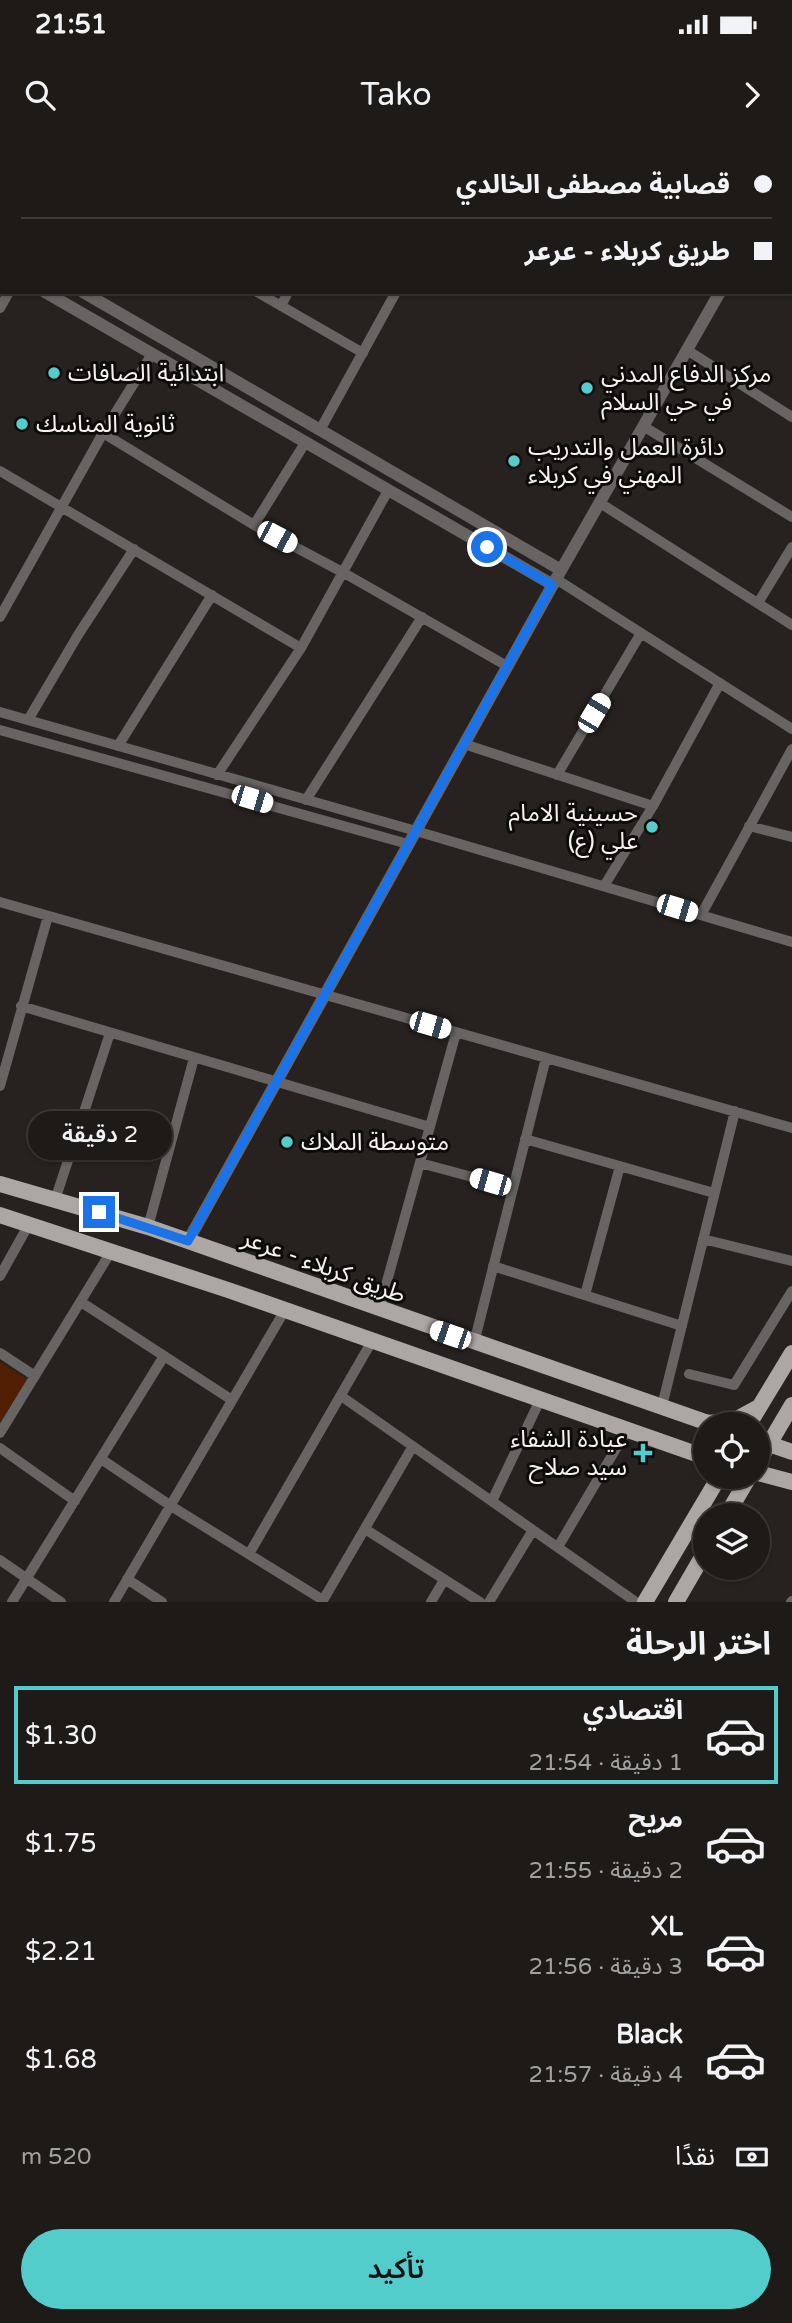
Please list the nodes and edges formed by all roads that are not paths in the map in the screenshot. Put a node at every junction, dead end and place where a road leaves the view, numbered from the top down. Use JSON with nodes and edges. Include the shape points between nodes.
{"nodes":[{"id":1,"x":48,"y":294,"type":"edge"},
{"id":2,"x":86,"y":294,"type":"edge"},
{"id":3,"x":260,"y":294,"type":"edge"},
{"id":4,"x":287,"y":294,"type":"edge"},
{"id":5,"x":395,"y":294,"type":"edge"},
{"id":6,"x":719,"y":294,"type":"edge"},
{"id":7,"x":281,"y":306,"type":"junction"},
{"id":8,"x":687,"y":350,"type":"junction"},
{"id":9,"x":363,"y":353,"type":"junction"},
{"id":10,"x":152,"y":354,"type":"junction"},
{"id":11,"x":228,"y":377,"type":"junction"},
{"id":12,"x":243,"y":386,"type":"junction"},
{"id":13,"x":217,"y":392,"type":"junction"},
{"id":14,"x":232,"y":400,"type":"junction"},
{"id":15,"x":792,"y":417,"type":"edge"},
{"id":16,"x":643,"y":426,"type":"junction"},
{"id":17,"x":320,"y":430,"type":"junction"},
{"id":18,"x":103,"y":433,"type":"junction"},
{"id":19,"x":305,"y":443,"type":"junction"},
{"id":20,"x":0,"y":471,"type":"edge"},
{"id":21,"x":385,"y":496,"type":"dead end"},
{"id":22,"x":600,"y":503,"type":"junction"},
{"id":23,"x":61,"y":507,"type":"junction"},
{"id":24,"x":792,"y":517,"type":"edge"},
{"id":25,"x":254,"y":525,"type":"junction"},
{"id":26,"x":792,"y":547,"type":"edge"},
{"id":27,"x":134,"y":549,"type":"junction"},
{"id":28,"x":543,"y":560,"type":"junction"},
{"id":29,"x":344,"y":573,"type":"junction"},
{"id":30,"x":532,"y":574,"type":"junction"},
{"id":31,"x":556,"y":578,"type":"junction"},
{"id":32,"x":212,"y":595,"type":"junction"},
{"id":33,"x":758,"y":603,"type":"junction"},
{"id":34,"x":1,"y":611,"type":"edge"},
{"id":35,"x":422,"y":617,"type":"junction"},
{"id":36,"x":792,"y":625,"type":"edge"},
{"id":37,"x":641,"y":634,"type":"junction"},
{"id":38,"x":301,"y":648,"type":"junction"},
{"id":39,"x":508,"y":666,"type":"junction"},
{"id":40,"x":720,"y":683,"type":"junction"},
{"id":41,"x":0,"y":712,"type":"edge"},
{"id":42,"x":28,"y":720,"type":"junction"},
{"id":43,"x":792,"y":729,"type":"edge"},
{"id":44,"x":0,"y":730,"type":"edge"},
{"id":45,"x":464,"y":744,"type":"junction"},
{"id":46,"x":118,"y":746,"type":"junction"},
{"id":47,"x":792,"y":749,"type":"edge"},
{"id":48,"x":217,"y":775,"type":"junction"},
{"id":49,"x":557,"y":775,"type":"junction"},
{"id":50,"x":306,"y":800,"type":"junction"},
{"id":51,"x":653,"y":806,"type":"junction"},
{"id":52,"x":750,"y":826,"type":"junction"},
{"id":53,"x":416,"y":831,"type":"junction"},
{"id":54,"x":792,"y":837,"type":"edge"},
{"id":55,"x":408,"y":844,"type":"junction"},
{"id":56,"x":604,"y":886,"type":"junction"},
{"id":57,"x":0,"y":902,"type":"edge"},
{"id":58,"x":701,"y":915,"type":"junction"},
{"id":59,"x":48,"y":916,"type":"junction"},
{"id":60,"x":792,"y":942,"type":"edge"},
{"id":61,"x":325,"y":995,"type":"junction"},
{"id":62,"x":21,"y":1006,"type":"junction"},
{"id":63,"x":457,"y":1032,"type":"junction"},
{"id":64,"x":110,"y":1033,"type":"junction"},
{"id":65,"x":194,"y":1058,"type":"junction"},
{"id":66,"x":546,"y":1058,"type":"junction"},
{"id":67,"x":276,"y":1083,"type":"junction"},
{"id":68,"x":0,"y":1086,"type":"edge"},
{"id":69,"x":735,"y":1111,"type":"junction"},
{"id":70,"x":430,"y":1127,"type":"junction"},
{"id":71,"x":792,"y":1128,"type":"edge"},
{"id":72,"x":525,"y":1139,"type":"junction"},
{"id":73,"x":420,"y":1163,"type":"junction"},
{"id":74,"x":620,"y":1166,"type":"junction"},
{"id":75,"x":0,"y":1184,"type":"edge"},
{"id":76,"x":513,"y":1188,"type":"junction"},
{"id":77,"x":715,"y":1194,"type":"junction"},
{"id":78,"x":55,"y":1200,"type":"junction"},
{"id":79,"x":0,"y":1215,"type":"edge"},
{"id":80,"x":29,"y":1224,"type":"junction"},
{"id":81,"x":148,"y":1227,"type":"junction"},
{"id":82,"x":703,"y":1239,"type":"junction"},
{"id":83,"x":188,"y":1241,"type":"junction"},
{"id":84,"x":112,"y":1250,"type":"junction"},
{"id":85,"x":792,"y":1261,"type":"edge"},
{"id":86,"x":494,"y":1266,"type":"junction"},
{"id":87,"x":0,"y":1276,"type":"edge"},
{"id":88,"x":792,"y":1291,"type":"edge"},
{"id":89,"x":585,"y":1295,"type":"junction"},
{"id":90,"x":81,"y":1302,"type":"junction"},
{"id":91,"x":285,"y":1310,"type":"junction"},
{"id":92,"x":379,"y":1310,"type":"junction"},
{"id":93,"x":682,"y":1326,"type":"junction"},
{"id":94,"x":372,"y":1341,"type":"junction"},
{"id":95,"x":474,"y":1343,"type":"junction"},
{"id":96,"x":0,"y":1353,"type":"edge"},
{"id":97,"x":792,"y":1353,"type":"edge"},
{"id":98,"x":164,"y":1356,"type":"junction"},
{"id":99,"x":792,"y":1365,"type":"edge"},
{"id":100,"x":690,"y":1374,"type":"dead end"},
{"id":101,"x":35,"y":1376,"type":"junction"},
{"id":102,"x":341,"y":1396,"type":"junction"},
{"id":103,"x":232,"y":1399,"type":"junction"},
{"id":104,"x":541,"y":1400,"type":"junction"},
{"id":105,"x":763,"y":1401,"type":"junction"},
{"id":106,"x":792,"y":1405,"type":"edge"},
{"id":107,"x":662,"y":1406,"type":"junction"},
{"id":108,"x":749,"y":1412,"type":"edge"},
{"id":109,"x":756,"y":1412,"type":"edge"},
{"id":110,"x":693,"y":1418,"type":"edge"},
{"id":111,"x":627,"y":1430,"type":"junction"},
{"id":112,"x":0,"y":1433,"type":"edge"},
{"id":113,"x":770,"y":1433,"type":"edge"},
{"id":114,"x":770,"y":1444,"type":"edge"},
{"id":115,"x":413,"y":1447,"type":"junction"},
{"id":116,"x":0,"y":1448,"type":"edge"},
{"id":117,"x":792,"y":1452,"type":"edge"},
{"id":118,"x":693,"y":1453,"type":"edge"},
{"id":119,"x":101,"y":1459,"type":"junction"},
{"id":120,"x":770,"y":1476,"type":"edge"},
{"id":121,"x":792,"y":1482,"type":"edge"},
{"id":122,"x":708,"y":1491,"type":"edge"},
{"id":123,"x":75,"y":1501,"type":"junction"},
{"id":124,"x":492,"y":1502,"type":"junction"},
{"id":125,"x":719,"y":1503,"type":"edge"},
{"id":126,"x":171,"y":1506,"type":"junction"},
{"id":127,"x":365,"y":1529,"type":"junction"},
{"id":128,"x":533,"y":1530,"type":"junction"},
{"id":129,"x":558,"y":1547,"type":"junction"},
{"id":130,"x":249,"y":1554,"type":"junction"},
{"id":131,"x":0,"y":1560,"type":"edge"},
{"id":132,"x":693,"y":1573,"type":"edge"},
{"id":133,"x":26,"y":1578,"type":"junction"},
{"id":134,"x":127,"y":1578,"type":"junction"},
{"id":135,"x":444,"y":1580,"type":"junction"},
{"id":136,"x":323,"y":1601,"type":"edge"},
{"id":137,"x":12,"y":1602,"type":"edge"},
{"id":138,"x":61,"y":1602,"type":"edge"},
{"id":139,"x":114,"y":1602,"type":"edge"},
{"id":140,"x":163,"y":1602,"type":"edge"},
{"id":141,"x":430,"y":1602,"type":"edge"},
{"id":142,"x":480,"y":1602,"type":"edge"},
{"id":143,"x":489,"y":1602,"type":"edge"},
{"id":144,"x":636,"y":1602,"type":"edge"},
{"id":145,"x":645,"y":1602,"type":"edge"},
{"id":146,"x":676,"y":1602,"type":"edge"}],
"edges":[{"from":1,"to":10,"type":"street"},
{"from":2,"to":11,"type":"street"},
{"from":3,"to":7,"type":"street"},
{"from":4,"to":7,"type":"street"},
{"from":5,"to":9,"type":"street"},
{"from":6,"to":8,"type":"street"},
{"from":7,"to":9,"type":"street"},
{"from":8,"to":15,"type":"street"},
{"from":8,"to":16,"type":"street"},
{"from":9,"to":17,"type":"street"},
{"from":10,"to":13,"type":"street"},
{"from":10,"to":18,"type":"street"},
{"from":11,"to":12,"type":"street"},
{"from":11,"to":13,"type":"street","via":[[229,387]]},
{"from":12,"to":14,"type":"street","via":[[231,391]]},
{"from":12,"to":17,"type":"street"},
{"from":13,"to":14,"type":"street"},
{"from":14,"to":19,"type":"street"},
{"from":16,"to":22,"type":"street"},
{"from":16,"to":24,"type":"street"},
{"from":17,"to":28,"type":"street"},
{"from":18,"to":23,"type":"street"},
{"from":18,"to":25,"type":"street"},
{"from":19,"to":25,"type":"street"},
{"from":19,"to":30,"type":"street"},
{"from":20,"to":23,"type":"street"},
{"from":21,"to":29,"type":"street"},
{"from":22,"to":31,"type":"street"},
{"from":22,"to":33,"type":"street"},
{"from":23,"to":27,"type":"street"},
{"from":23,"to":34,"type":"street"},
{"from":25,"to":29,"type":"street"},
{"from":26,"to":33,"type":"street"},
{"from":27,"to":32,"type":"street"},
{"from":27,"to":42,"type":"street"},
{"from":28,"to":30,"type":"street","via":[[541,571]]},
{"from":28,"to":31,"type":"street"},
{"from":29,"to":35,"type":"street"},
{"from":29,"to":38,"type":"street"},
{"from":30,"to":31,"type":"street"},
{"from":31,"to":37,"type":"street"},
{"from":31,"to":39,"type":"street"},
{"from":32,"to":38,"type":"street"},
{"from":32,"to":46,"type":"street"},
{"from":33,"to":36,"type":"street"},
{"from":35,"to":39,"type":"street"},
{"from":35,"to":50,"type":"street"},
{"from":37,"to":40,"type":"street"},
{"from":37,"to":49,"type":"street"},
{"from":38,"to":48,"type":"street"},
{"from":39,"to":45,"type":"street"},
{"from":40,"to":43,"type":"street"},
{"from":40,"to":51,"type":"street"},
{"from":41,"to":42,"type":"street"},
{"from":42,"to":46,"type":"street"},
{"from":44,"to":55,"type":"street"},
{"from":45,"to":49,"type":"street"},
{"from":45,"to":53,"type":"street"},
{"from":46,"to":48,"type":"street"},
{"from":47,"to":52,"type":"street"},
{"from":48,"to":50,"type":"street"},
{"from":49,"to":51,"type":"street"},
{"from":50,"to":53,"type":"street"},
{"from":51,"to":56,"type":"street"},
{"from":52,"to":54,"type":"street"},
{"from":52,"to":58,"type":"street"},
{"from":53,"to":55,"type":"street"},
{"from":53,"to":56,"type":"street"},
{"from":55,"to":61,"type":"street"},
{"from":56,"to":58,"type":"street"},
{"from":57,"to":59,"type":"street"},
{"from":58,"to":60,"type":"street"},
{"from":59,"to":61,"type":"street"},
{"from":59,"to":62,"type":"street"},
{"from":61,"to":63,"type":"street"},
{"from":61,"to":67,"type":"street"},
{"from":62,"to":64,"type":"street"},
{"from":62,"to":68,"type":"street"},
{"from":63,"to":66,"type":"street"},
{"from":63,"to":70,"type":"street"},
{"from":64,"to":65,"type":"street"},
{"from":64,"to":78,"type":"street"},
{"from":65,"to":67,"type":"street"},
{"from":65,"to":81,"type":"street"},
{"from":66,"to":69,"type":"street"},
{"from":66,"to":72,"type":"street"},
{"from":67,"to":70,"type":"street"},
{"from":67,"to":83,"type":"street"},
{"from":69,"to":71,"type":"street"},
{"from":69,"to":77,"type":"street"},
{"from":70,"to":73,"type":"street"},
{"from":72,"to":74,"type":"street"},
{"from":72,"to":76,"type":"street"},
{"from":73,"to":76,"type":"street"},
{"from":73,"to":92,"type":"street"},
{"from":74,"to":77,"type":"street"},
{"from":74,"to":89,"type":"street"},
{"from":75,"to":78,"type":"main road","name":"طريق كربلاء - عرعر"},
{"from":76,"to":86,"type":"street"},
{"from":77,"to":82,"type":"street"},
{"from":78,"to":81,"type":"main road","name":"طريق كربلاء - عرعر"},
{"from":79,"to":80,"type":"main road"},
{"from":80,"to":84,"type":"main road"},
{"from":80,"to":87,"type":"street"},
{"from":81,"to":83,"type":"main road","name":"طريق كربلاء - عرعر"},
{"from":82,"to":85,"type":"street"},
{"from":82,"to":93,"type":"street"},
{"from":83,"to":92,"type":"main road","name":"طريق كربلاء - عرعر"},
{"from":84,"to":90,"type":"street"},
{"from":84,"to":91,"type":"main road"},
{"from":86,"to":89,"type":"street"},
{"from":86,"to":95,"type":"street"},
{"from":88,"to":100,"type":"street","via":[[734,1385]]},
{"from":89,"to":93,"type":"street"},
{"from":90,"to":98,"type":"street"},
{"from":90,"to":101,"type":"street"},
{"from":91,"to":94,"type":"main road"},
{"from":91,"to":103,"type":"street"},
{"from":92,"to":95,"type":"main road","name":"طريق كربلاء - عرعر"},
{"from":93,"to":107,"type":"street"},
{"from":94,"to":102,"type":"street"},
{"from":94,"to":104,"type":"main road"},
{"from":95,"to":107,"type":"main road","name":"طريق كربلاء - عرعر"},
{"from":96,"to":101,"type":"street"},
{"from":97,"to":99,"type":"main road"},
{"from":97,"to":105,"type":"main road"},
{"from":98,"to":103,"type":"street"},
{"from":98,"to":119,"type":"street"},
{"from":101,"to":112,"type":"street"},
{"from":102,"to":115,"type":"street"},
{"from":102,"to":130,"type":"street"},
{"from":103,"to":126,"type":"street"},
{"from":104,"to":111,"type":"main road"},
{"from":104,"to":124,"type":"street"},
{"from":105,"to":108,"type":"main road"},
{"from":105,"to":109,"type":"main road"},
{"from":106,"to":113,"type":"main road"},
{"from":107,"to":110,"type":"main road","name":"طريق كربلاء - عرعر"},
{"from":111,"to":118,"type":"main road"},
{"from":111,"to":129,"type":"street"},
{"from":114,"to":117,"type":"main road"},
{"from":115,"to":124,"type":"street"},
{"from":115,"to":127,"type":"street"},
{"from":116,"to":123,"type":"street"},
{"from":119,"to":123,"type":"street"},
{"from":119,"to":126,"type":"street"},
{"from":120,"to":121,"type":"main road"},
{"from":122,"to":125,"type":"main road","via":[[709,1501]]},
{"from":122,"to":145,"type":"main road"},
{"from":123,"to":133,"type":"street"},
{"from":124,"to":128,"type":"street"},
{"from":126,"to":130,"type":"street"},
{"from":126,"to":134,"type":"street"},
{"from":127,"to":135,"type":"street"},
{"from":127,"to":136,"type":"street"},
{"from":128,"to":129,"type":"street"},
{"from":128,"to":143,"type":"street"},
{"from":129,"to":144,"type":"street"},
{"from":130,"to":136,"type":"street"},
{"from":131,"to":133,"type":"street"},
{"from":132,"to":146,"type":"main road"},
{"from":133,"to":137,"type":"street"},
{"from":133,"to":138,"type":"street"},
{"from":134,"to":139,"type":"street"},
{"from":134,"to":140,"type":"street"},
{"from":135,"to":141,"type":"street"},
{"from":135,"to":142,"type":"street"}]}
